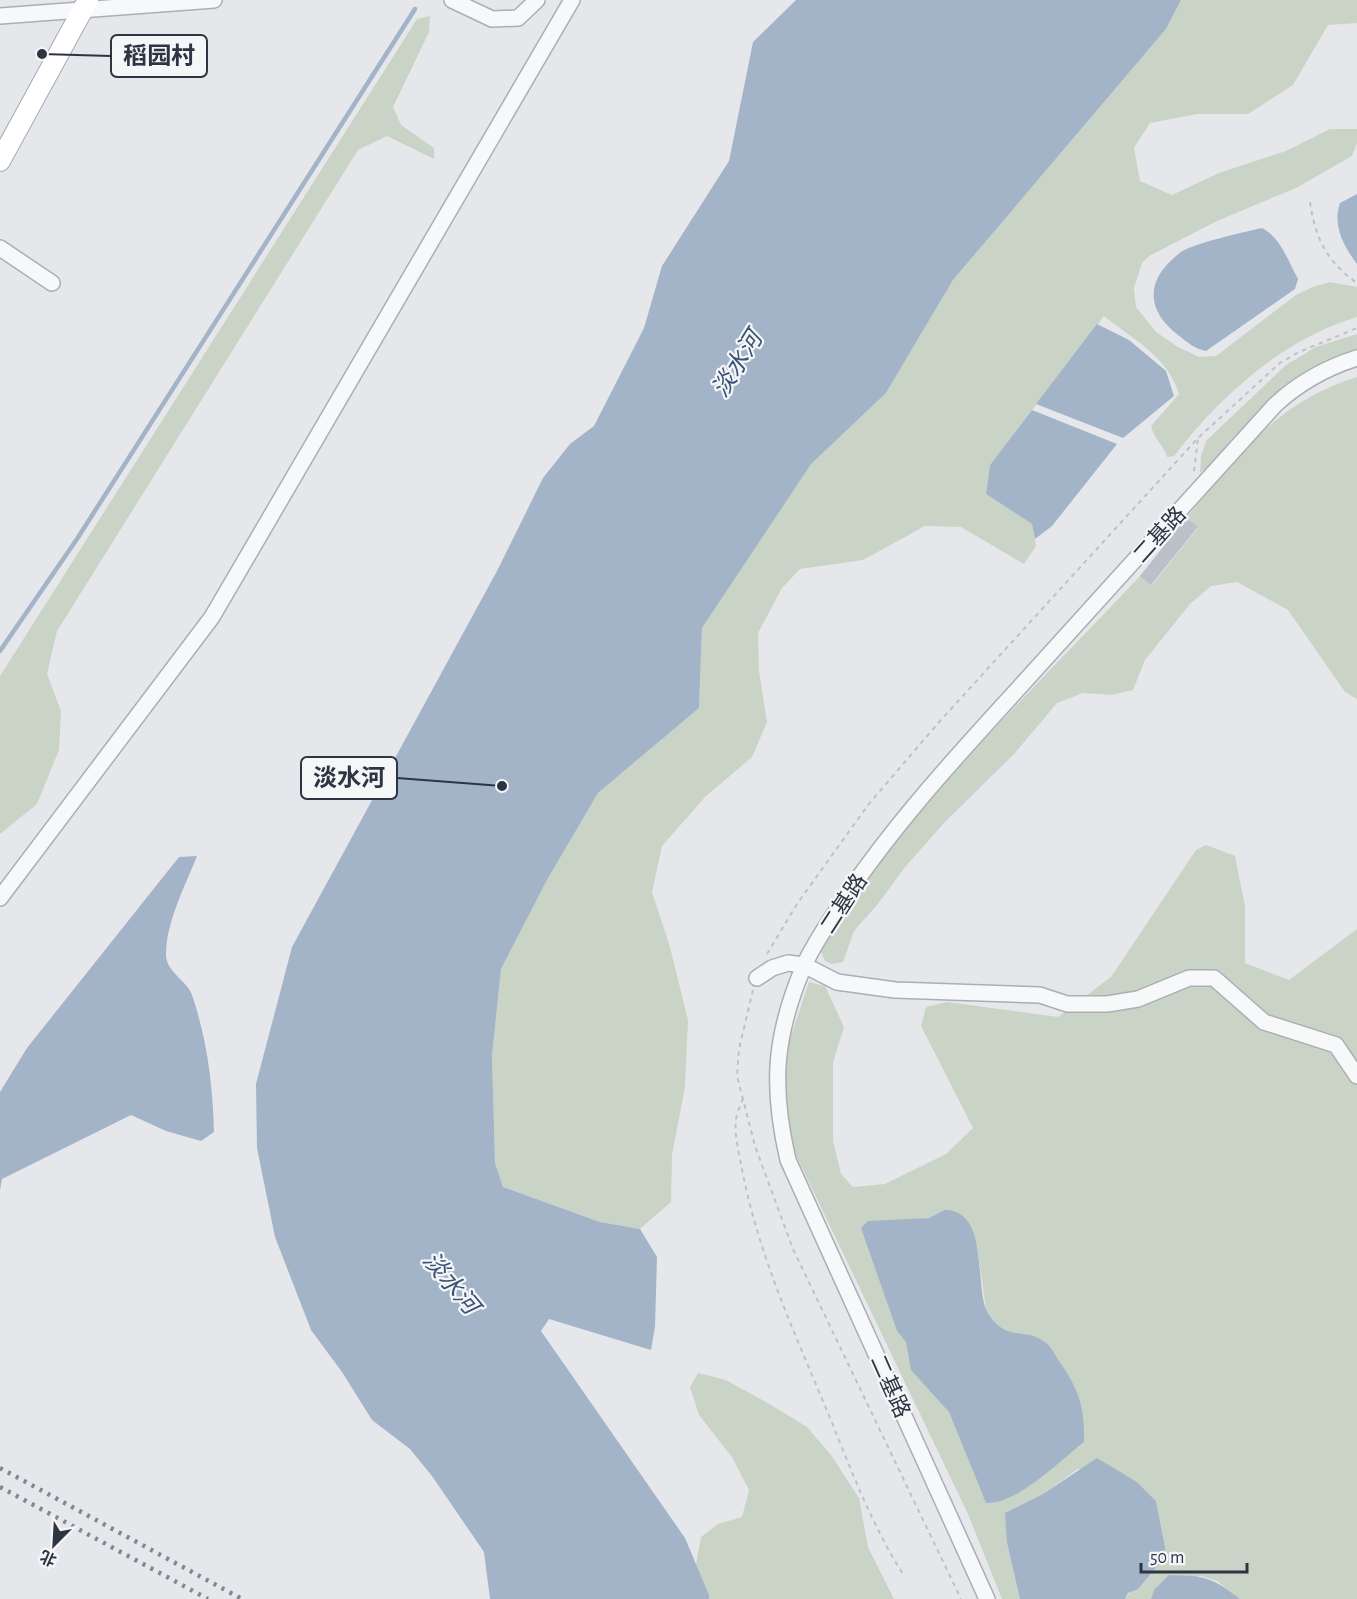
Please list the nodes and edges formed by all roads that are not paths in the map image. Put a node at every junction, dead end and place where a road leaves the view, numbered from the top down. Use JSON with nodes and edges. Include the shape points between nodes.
{"nodes":[{"id":1,"x":214,"y":0,"type":"edge"},
{"id":2,"x":452,"y":0,"type":"edge"},
{"id":3,"x":537,"y":0,"type":"edge"},
{"id":4,"x":572,"y":0,"type":"edge"},
{"id":5,"x":85,"y":5,"type":"edge"},
{"id":6,"x":0,"y":16,"type":"edge"},
{"id":7,"x":0,"y":161,"type":"edge"},
{"id":8,"x":0,"y":248,"type":"edge"},
{"id":9,"x":52,"y":283,"type":"dead end"},
{"id":10,"x":1357,"y":358,"type":"edge"},
{"id":11,"x":0,"y":898,"type":"edge"},
{"id":12,"x":804,"y":965,"type":"junction"},
{"id":13,"x":757,"y":978,"type":"road end"},
{"id":14,"x":1357,"y":1076,"type":"edge"},
{"id":15,"x":987,"y":1599,"type":"edge"}],
"edges":[{"from":1,"to":5,"type":"street"},
{"from":2,"to":3,"type":"street","via":[[492,19],[518,18]]},
{"from":4,"to":11,"type":"street","via":[[212,617]]},
{"from":5,"to":6,"type":"street"},
{"from":5,"to":7,"type":"main road"},
{"from":8,"to":9,"type":"street"},
{"from":10,"to":12,"type":"street","name":"二基路","via":[[1298,384],[1275,405],[927,788],[872,857]]},
{"from":12,"to":13,"type":"street","via":[[788,963]]},
{"from":12,"to":14,"type":"street","via":[[837,982],[895,990],[1041,995],[1067,1004],[1117,1003],[1138,999],[1189,978],[1214,978],[1264,1022],[1336,1045]]},
{"from":12,"to":15,"type":"street","name":"二基路","via":[[777,1061],[779,1120],[788,1160]]}]}
